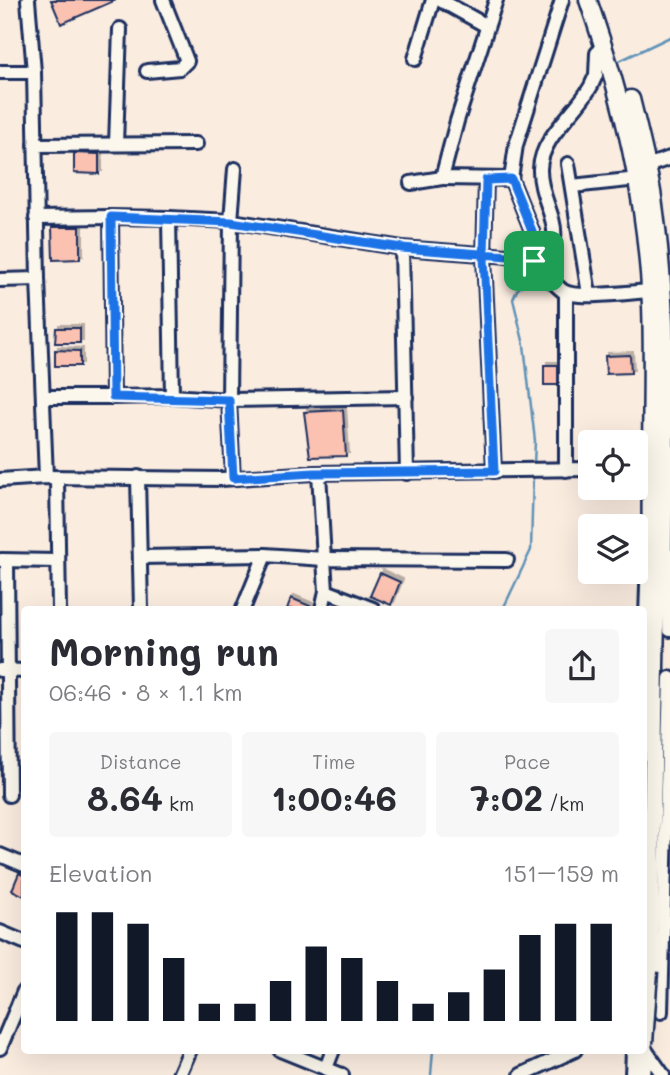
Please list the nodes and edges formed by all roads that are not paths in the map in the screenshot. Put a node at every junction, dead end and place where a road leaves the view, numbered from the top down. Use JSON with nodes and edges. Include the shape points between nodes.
{"nodes":[{"id":1,"x":28,"y":0,"type":"edge"},
{"id":2,"x":163,"y":0,"type":"edge"},
{"id":3,"x":433,"y":0,"type":"edge"},
{"id":4,"x":440,"y":0,"type":"edge"},
{"id":5,"x":496,"y":0,"type":"edge"},
{"id":6,"x":562,"y":0,"type":"edge"},
{"id":7,"x":588,"y":0,"type":"edge"},
{"id":8,"x":598,"y":0,"type":"edge"},
{"id":9,"x":487,"y":26,"type":"junction"},
{"id":10,"x":120,"y":29,"type":"dead end"},
{"id":11,"x":415,"y":59,"type":"dead end"},
{"id":12,"x":613,"y":60,"type":"junction"},
{"id":13,"x":147,"y":71,"type":"dead end"},
{"id":14,"x":0,"y":72,"type":"edge"},
{"id":15,"x":34,"y":72,"type":"junction"},
{"id":16,"x":116,"y":144,"type":"junction"},
{"id":17,"x":196,"y":144,"type":"dead end"},
{"id":18,"x":35,"y":145,"type":"junction"},
{"id":19,"x":670,"y":158,"type":"edge"},
{"id":20,"x":568,"y":164,"type":"dead end"},
{"id":21,"x":235,"y":169,"type":"dead end"},
{"id":22,"x":642,"y":172,"type":"junction"},
{"id":23,"x":442,"y":178,"type":"junction"},
{"id":24,"x":511,"y":179,"type":"junction"},
{"id":25,"x":486,"y":180,"type":"junction"},
{"id":26,"x":411,"y":183,"type":"dead end"},
{"id":27,"x":572,"y":186,"type":"junction"},
{"id":28,"x":111,"y":217,"type":"junction"},
{"id":29,"x":36,"y":218,"type":"junction"},
{"id":30,"x":169,"y":218,"type":"junction"},
{"id":31,"x":231,"y":222,"type":"junction"},
{"id":32,"x":402,"y":248,"type":"junction"},
{"id":33,"x":484,"y":257,"type":"junction"},
{"id":34,"x":539,"y":265,"type":"junction"},
{"id":35,"x":666,"y":271,"type":"edge"},
{"id":36,"x":38,"y":279,"type":"junction"},
{"id":37,"x":0,"y":280,"type":"edge"},
{"id":38,"x":650,"y":291,"type":"junction"},
{"id":39,"x":566,"y":293,"type":"junction"},
{"id":40,"x":589,"y":294,"type":"junction"},
{"id":41,"x":668,"y":340,"type":"edge"},
{"id":42,"x":172,"y":396,"type":"junction"},
{"id":43,"x":44,"y":397,"type":"junction"},
{"id":44,"x":113,"y":397,"type":"junction"},
{"id":45,"x":406,"y":397,"type":"junction"},
{"id":46,"x":229,"y":400,"type":"junction"},
{"id":47,"x":668,"y":411,"type":"edge"},
{"id":48,"x":650,"y":468,"type":"edge"},
{"id":49,"x":566,"y":470,"type":"junction"},
{"id":50,"x":578,"y":470,"type":"edge"},
{"id":51,"x":494,"y":471,"type":"junction"},
{"id":52,"x":407,"y":473,"type":"junction"},
{"id":53,"x":319,"y":474,"type":"junction"},
{"id":54,"x":138,"y":477,"type":"junction"},
{"id":55,"x":52,"y":478,"type":"junction"},
{"id":56,"x":233,"y":478,"type":"junction"},
{"id":57,"x":0,"y":480,"type":"edge"},
{"id":58,"x":658,"y":548,"type":"junction"},
{"id":59,"x":265,"y":555,"type":"junction"},
{"id":60,"x":140,"y":556,"type":"junction"},
{"id":61,"x":324,"y":559,"type":"junction"},
{"id":62,"x":4,"y":560,"type":"edge"},
{"id":63,"x":507,"y":560,"type":"dead end"},
{"id":64,"x":57,"y":561,"type":"junction"},
{"id":65,"x":670,"y":582,"type":"edge"},
{"id":66,"x":326,"y":590,"type":"junction"},
{"id":67,"x":59,"y":606,"type":"edge"},
{"id":68,"x":141,"y":606,"type":"edge"},
{"id":69,"x":244,"y":606,"type":"edge"},
{"id":70,"x":323,"y":606,"type":"edge"},
{"id":71,"x":366,"y":606,"type":"edge"},
{"id":72,"x":646,"y":606,"type":"edge"},
{"id":73,"x":4,"y":618,"type":"edge"},
{"id":74,"x":670,"y":630,"type":"edge"},
{"id":75,"x":4,"y":671,"type":"edge"},
{"id":76,"x":670,"y":678,"type":"edge"},
{"id":77,"x":9,"y":795,"type":"dead end"},
{"id":78,"x":0,"y":855,"type":"edge"},
{"id":79,"x":21,"y":864,"type":"edge"},
{"id":80,"x":0,"y":932,"type":"edge"},
{"id":81,"x":21,"y":941,"type":"edge"},
{"id":82,"x":21,"y":995,"type":"edge"},
{"id":83,"x":647,"y":1001,"type":"edge"},
{"id":84,"x":666,"y":1009,"type":"edge"},
{"id":85,"x":647,"y":1017,"type":"edge"},
{"id":86,"x":6,"y":1018,"type":"edge"},
{"id":87,"x":0,"y":1048,"type":"edge"},
{"id":88,"x":647,"y":1051,"type":"edge"},
{"id":89,"x":188,"y":1054,"type":"edge"},
{"id":90,"x":290,"y":1054,"type":"edge"},
{"id":91,"x":331,"y":1054,"type":"edge"},
{"id":92,"x":566,"y":1054,"type":"edge"},
{"id":93,"x":633,"y":1054,"type":"edge"},
{"id":94,"x":644,"y":1054,"type":"edge"},
{"id":95,"x":326,"y":1068,"type":"junction"},
{"id":96,"x":179,"y":1075,"type":"edge"},
{"id":97,"x":342,"y":1075,"type":"edge"},
{"id":98,"x":521,"y":1075,"type":"edge"},
{"id":99,"x":632,"y":1075,"type":"edge"},
{"id":100,"x":642,"y":1075,"type":"edge"},
{"id":101,"x":663,"y":1075,"type":"edge"}],
"edges":[{"from":1,"to":15,"type":"street"},
{"from":2,"to":13,"type":"street","via":[[187,61],[180,68]]},
{"from":3,"to":11,"type":"street"},
{"from":4,"to":9,"type":"street"},
{"from":5,"to":9,"type":"street"},
{"from":6,"to":24,"type":"street","via":[[516,145]]},
{"from":7,"to":12,"type":"main road"},
{"from":8,"to":12,"type":"main road"},
{"from":9,"to":23,"type":"street"},
{"from":10,"to":16,"type":"street"},
{"from":12,"to":22,"type":"main road"},
{"from":12,"to":34,"type":"street","via":[[597,53],[596,75],[585,96],[542,156],[541,188],[555,235],[552,250]]},
{"from":14,"to":15,"type":"street"},
{"from":15,"to":18,"type":"street"},
{"from":16,"to":17,"type":"street"},
{"from":16,"to":18,"type":"street"},
{"from":18,"to":29,"type":"street"},
{"from":19,"to":22,"type":"street"},
{"from":20,"to":27,"type":"street"},
{"from":21,"to":31,"type":"street"},
{"from":22,"to":27,"type":"street"},
{"from":22,"to":35,"type":"main road"},
{"from":22,"to":38,"type":"main road"},
{"from":23,"to":25,"type":"street"},
{"from":23,"to":26,"type":"street"},
{"from":24,"to":25,"type":"street"},
{"from":24,"to":34,"type":"street","via":[[532,231]]},
{"from":25,"to":33,"type":"street"},
{"from":27,"to":40,"type":"street"},
{"from":28,"to":29,"type":"street"},
{"from":28,"to":30,"type":"street"},
{"from":28,"to":44,"type":"street"},
{"from":29,"to":36,"type":"street"},
{"from":30,"to":31,"type":"street"},
{"from":30,"to":42,"type":"street"},
{"from":31,"to":32,"type":"street"},
{"from":31,"to":46,"type":"street"},
{"from":32,"to":33,"type":"street"},
{"from":32,"to":45,"type":"street"},
{"from":33,"to":34,"type":"street","via":[[521,257]]},
{"from":33,"to":51,"type":"street"},
{"from":34,"to":39,"type":"street"},
{"from":35,"to":41,"type":"main road"},
{"from":36,"to":37,"type":"street"},
{"from":36,"to":43,"type":"street"},
{"from":38,"to":40,"type":"street"},
{"from":38,"to":48,"type":"main road"},
{"from":39,"to":40,"type":"street"},
{"from":39,"to":49,"type":"street"},
{"from":41,"to":47,"type":"main road"},
{"from":42,"to":44,"type":"street"},
{"from":42,"to":46,"type":"street"},
{"from":43,"to":44,"type":"street"},
{"from":43,"to":55,"type":"street"},
{"from":45,"to":46,"type":"street"},
{"from":45,"to":52,"type":"street"},
{"from":46,"to":56,"type":"street"},
{"from":47,"to":48,"type":"main road"},
{"from":48,"to":58,"type":"main road"},
{"from":49,"to":50,"type":"street"},
{"from":49,"to":51,"type":"street"},
{"from":51,"to":52,"type":"street"},
{"from":52,"to":53,"type":"street"},
{"from":53,"to":56,"type":"street"},
{"from":53,"to":61,"type":"street"},
{"from":54,"to":55,"type":"street"},
{"from":54,"to":56,"type":"street"},
{"from":54,"to":60,"type":"street"},
{"from":55,"to":57,"type":"street"},
{"from":55,"to":64,"type":"street"},
{"from":58,"to":65,"type":"street","via":[[670,563]]},
{"from":58,"to":72,"type":"street","via":[[648,554]]},
{"from":58,"to":83,"type":"main road","bridge":true},
{"from":59,"to":60,"type":"street"},
{"from":59,"to":61,"type":"street"},
{"from":59,"to":69,"type":"street"},
{"from":60,"to":68,"type":"street"},
{"from":61,"to":63,"type":"street"},
{"from":61,"to":66,"type":"street"},
{"from":62,"to":64,"type":"street"},
{"from":62,"to":73,"type":"street"},
{"from":64,"to":67,"type":"street"},
{"from":65,"to":74,"type":"street"},
{"from":66,"to":70,"type":"street"},
{"from":66,"to":71,"type":"street"},
{"from":73,"to":75,"type":"street"},
{"from":75,"to":77,"type":"street"},
{"from":76,"to":84,"type":"street"},
{"from":78,"to":79,"type":"street"},
{"from":80,"to":81,"type":"street"},
{"from":82,"to":86,"type":"street"},
{"from":84,"to":85,"type":"street"},
{"from":86,"to":87,"type":"street"},
{"from":88,"to":101,"type":"street"},
{"from":89,"to":96,"type":"street"},
{"from":90,"to":95,"type":"street"},
{"from":91,"to":95,"type":"street"},
{"from":92,"to":98,"type":"street"},
{"from":93,"to":99,"type":"street"},
{"from":94,"to":100,"type":"main road"},
{"from":95,"to":97,"type":"street"}]}
